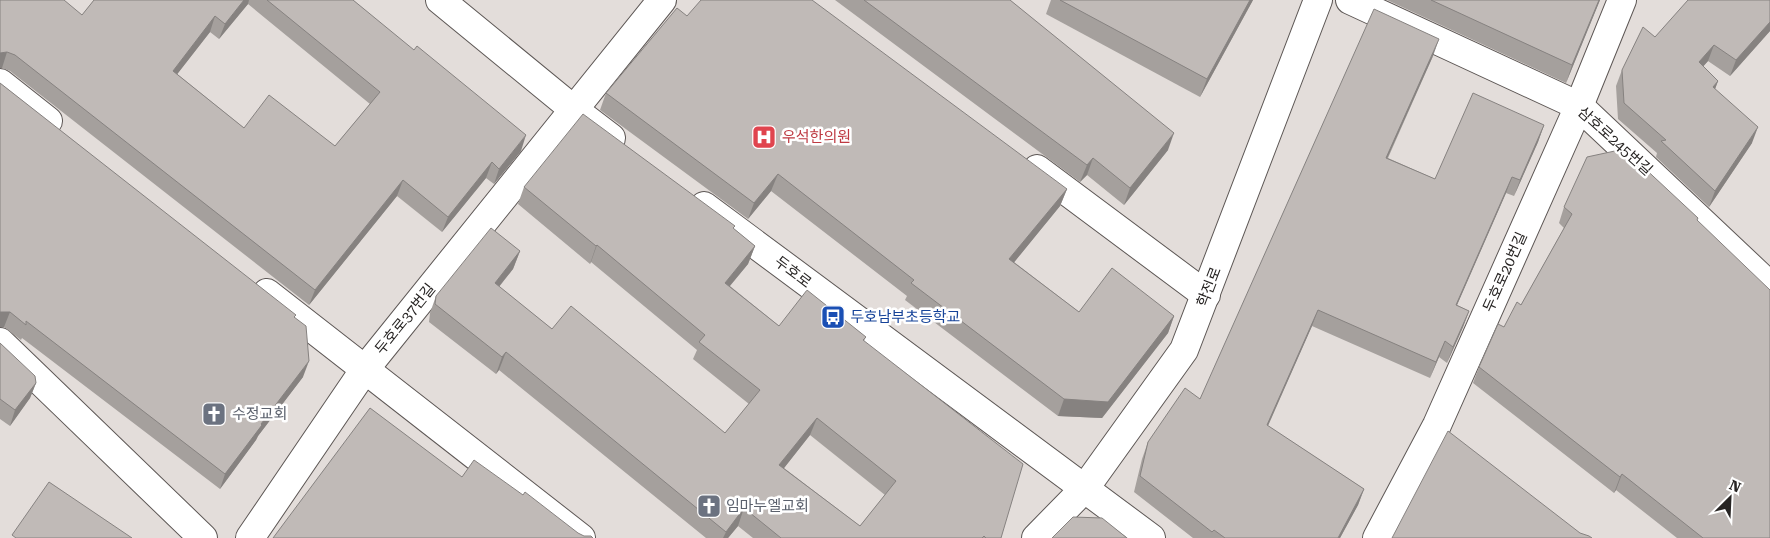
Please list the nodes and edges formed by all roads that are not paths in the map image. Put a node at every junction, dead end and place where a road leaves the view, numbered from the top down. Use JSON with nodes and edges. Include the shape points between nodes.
{"nodes":[{"id":1,"x":440,"y":0,"type":"edge"},
{"id":2,"x":662,"y":0,"type":"edge"},
{"id":3,"x":1318,"y":0,"type":"edge"},
{"id":4,"x":1350,"y":0,"type":"edge"},
{"id":5,"x":1622,"y":0,"type":"edge"},
{"id":6,"x":0,"y":83,"type":"edge"},
{"id":7,"x":1579,"y":106,"type":"junction"},
{"id":8,"x":573,"y":110,"type":"junction"},
{"id":9,"x":70,"y":138,"type":"edge"},
{"id":10,"x":630,"y":152,"type":"edge"},
{"id":11,"x":1016,"y":153,"type":"edge"},
{"id":12,"x":686,"y":192,"type":"edge"},
{"id":13,"x":248,"y":278,"type":"edge"},
{"id":14,"x":1770,"y":286,"type":"edge"},
{"id":15,"x":1206,"y":295,"type":"junction"},
{"id":16,"x":0,"y":342,"type":"edge"},
{"id":17,"x":364,"y":369,"type":"junction"},
{"id":18,"x":1437,"y":425,"type":"junction"},
{"id":19,"x":1460,"y":443,"type":"edge"},
{"id":20,"x":1085,"y":488,"type":"junction"},
{"id":21,"x":203,"y":538,"type":"edge"},
{"id":22,"x":250,"y":538,"type":"edge"},
{"id":23,"x":581,"y":538,"type":"edge"},
{"id":24,"x":1036,"y":538,"type":"edge"},
{"id":25,"x":1151,"y":538,"type":"edge"},
{"id":26,"x":1377,"y":538,"type":"edge"}],
"edges":[{"from":1,"to":8,"type":"street"},
{"from":2,"to":8,"type":"street","name":"두호로37번길"},
{"from":3,"to":15,"type":"street","name":"학전로"},
{"from":4,"to":7,"type":"street","name":"삼호로245번길"},
{"from":5,"to":7,"type":"street","name":"두호로20번길"},
{"from":6,"to":9,"type":"street"},
{"from":7,"to":14,"type":"street","name":"삼호로245번길"},
{"from":7,"to":18,"type":"street","name":"두호로20번길"},
{"from":8,"to":10,"type":"street"},
{"from":8,"to":17,"type":"street","name":"두호로37번길"},
{"from":11,"to":15,"type":"street"},
{"from":12,"to":20,"type":"street","name":"두호로"},
{"from":13,"to":17,"type":"street"},
{"from":15,"to":20,"type":"street","name":"학전로","via":[[1184,350]]},
{"from":16,"to":21,"type":"street"},
{"from":17,"to":22,"type":"street","name":"두호로37번길"},
{"from":17,"to":23,"type":"street"},
{"from":18,"to":19,"type":"street"},
{"from":18,"to":26,"type":"street","name":"두호로20번길"},
{"from":20,"to":24,"type":"street","name":"학전로"},
{"from":20,"to":25,"type":"street","name":"두호로"}]}
